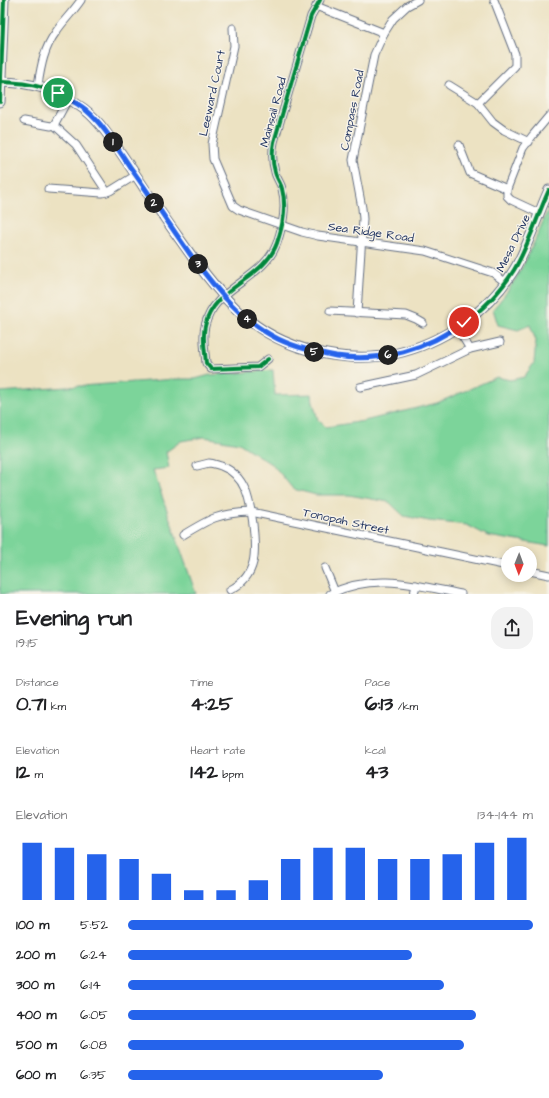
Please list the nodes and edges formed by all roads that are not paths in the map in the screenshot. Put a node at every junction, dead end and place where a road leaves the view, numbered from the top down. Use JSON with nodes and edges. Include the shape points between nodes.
{"nodes":[{"id":1,"x":4,"y":0,"type":"edge"},
{"id":2,"x":81,"y":0,"type":"edge"},
{"id":3,"x":418,"y":0,"type":"edge"},
{"id":4,"x":494,"y":0,"type":"edge"},
{"id":5,"x":318,"y":3,"type":"edge"},
{"id":6,"x":234,"y":28,"type":"dead end"},
{"id":7,"x":384,"y":33,"type":"junction"},
{"id":8,"x":0,"y":82,"type":"edge"},
{"id":9,"x":449,"y":84,"type":"dead end"},
{"id":10,"x":38,"y":85,"type":"junction"},
{"id":11,"x":68,"y":99,"type":"junction"},
{"id":12,"x":0,"y":102,"type":"edge"},
{"id":13,"x":478,"y":103,"type":"junction"},
{"id":14,"x":549,"y":116,"type":"edge"},
{"id":15,"x":24,"y":121,"type":"dead end"},
{"id":16,"x":54,"y":125,"type":"junction"},
{"id":17,"x":529,"y":142,"type":"junction"},
{"id":18,"x":459,"y":145,"type":"dead end"},
{"id":19,"x":136,"y":175,"type":"junction"},
{"id":20,"x":48,"y":189,"type":"dead end"},
{"id":21,"x":507,"y":189,"type":"junction"},
{"id":22,"x":549,"y":190,"type":"edge"},
{"id":23,"x":107,"y":192,"type":"junction"},
{"id":24,"x":233,"y":206,"type":"joint"},
{"id":25,"x":539,"y":213,"type":"junction"},
{"id":26,"x":282,"y":225,"type":"junction"},
{"id":27,"x":362,"y":242,"type":"junction"},
{"id":28,"x":505,"y":282,"type":"junction"},
{"id":29,"x":222,"y":296,"type":"junction"},
{"id":30,"x":330,"y":311,"type":"dead end"},
{"id":31,"x":357,"y":313,"type":"junction"},
{"id":32,"x":423,"y":323,"type":"dead end"},
{"id":33,"x":456,"y":328,"type":"junction"},
{"id":34,"x":500,"y":342,"type":"dead end"},
{"id":35,"x":470,"y":349,"type":"junction"},
{"id":36,"x":268,"y":359,"type":"dead end"},
{"id":37,"x":360,"y":387,"type":"dead end"},
{"id":38,"x":197,"y":466,"type":"dead end"},
{"id":39,"x":251,"y":512,"type":"junction"},
{"id":40,"x":182,"y":535,"type":"dead end"},
{"id":41,"x":501,"y":565,"type":"edge"},
{"id":42,"x":325,"y":568,"type":"dead end"},
{"id":43,"x":537,"y":571,"type":"edge"},
{"id":44,"x":549,"y":574,"type":"edge"},
{"id":45,"x":416,"y":584,"type":"junction"},
{"id":46,"x":230,"y":590,"type":"dead end"},
{"id":47,"x":333,"y":593,"type":"edge"},
{"id":48,"x":414,"y":594,"type":"edge"},
{"id":49,"x":461,"y":594,"type":"edge"}],
"edges":[{"from":1,"to":8,"type":"main road"},
{"from":2,"to":10,"type":"street","via":[[47,46],[41,63]]},
{"from":3,"to":7,"type":"street","name":"Compass Road","via":[[406,6]]},
{"from":4,"to":13,"type":"street","via":[[516,61],[515,66]]},
{"from":5,"to":7,"type":"street"},
{"from":5,"to":26,"type":"street","name":"Mainsail Road","via":[[311,16],[274,142],[272,155],[275,173],[282,187],[285,206]]},
{"from":6,"to":24,"type":"street","name":"Leeward Court","via":[[234,46],[212,144],[214,159]]},
{"from":7,"to":27,"type":"street","name":"Compass Road","via":[[374,55],[353,160],[362,208]]},
{"from":8,"to":10,"type":"main road","name":"Mesa Drive"},
{"from":8,"to":12,"type":"main road"},
{"from":9,"to":13,"type":"street"},
{"from":10,"to":11,"type":"main road","name":"Mesa Drive"},
{"from":11,"to":16,"type":"street"},
{"from":11,"to":19,"type":"main road","name":"Mesa Drive","via":[[86,109],[95,119]]},
{"from":13,"to":17,"type":"street","via":[[493,122]]},
{"from":14,"to":17,"type":"street"},
{"from":15,"to":16,"type":"street"},
{"from":16,"to":23,"type":"street","via":[[76,145]]},
{"from":17,"to":21,"type":"street","via":[[523,148]]},
{"from":18,"to":21,"type":"street","via":[[470,173]]},
{"from":19,"to":23,"type":"street"},
{"from":19,"to":29,"type":"main road","name":"Mesa Drive"},
{"from":20,"to":23,"type":"street"},
{"from":21,"to":25,"type":"street","via":[[507,196],[511,200]]},
{"from":22,"to":25,"type":"main road","name":"Mesa Drive"},
{"from":24,"to":26,"type":"street","name":"Sea Ridge Road"},
{"from":25,"to":28,"type":"main road","name":"Mesa Drive","via":[[520,257]]},
{"from":26,"to":27,"type":"street","name":"Sea Ridge Road","via":[[318,236]]},
{"from":26,"to":29,"type":"street","name":"Mainsail Road","via":[[273,253],[263,266]]},
{"from":27,"to":28,"type":"street","name":"Sea Ridge Road","via":[[425,251],[493,273]]},
{"from":27,"to":31,"type":"street","name":"Compass Road"},
{"from":28,"to":33,"type":"main road","name":"Mesa Drive","via":[[486,305]]},
{"from":29,"to":33,"type":"main road","name":"Mesa Drive","via":[[257,327],[278,339],[311,351],[345,357],[382,356],[410,350]]},
{"from":29,"to":36,"type":"street","name":"Mainsail Road","via":[[215,303],[205,327],[206,363],[215,369],[258,367]]},
{"from":30,"to":31,"type":"street"},
{"from":31,"to":32,"type":"street","via":[[406,315]]},
{"from":33,"to":35,"type":"street"},
{"from":34,"to":35,"type":"street"},
{"from":35,"to":37,"type":"street","via":[[416,375]]},
{"from":38,"to":39,"type":"street","via":[[211,463],[234,474],[245,488]]},
{"from":39,"to":40,"type":"street","name":"Tonopah Street","via":[[224,514]]},
{"from":39,"to":41,"type":"street","name":"Tonopah Street"},
{"from":39,"to":46,"type":"street","via":[[255,544],[254,562],[244,579]]},
{"from":42,"to":47,"type":"street"},
{"from":43,"to":44,"type":"street"},
{"from":45,"to":47,"type":"street","via":[[376,582],[352,586]]},
{"from":45,"to":48,"type":"street"},
{"from":45,"to":49,"type":"street"}]}
